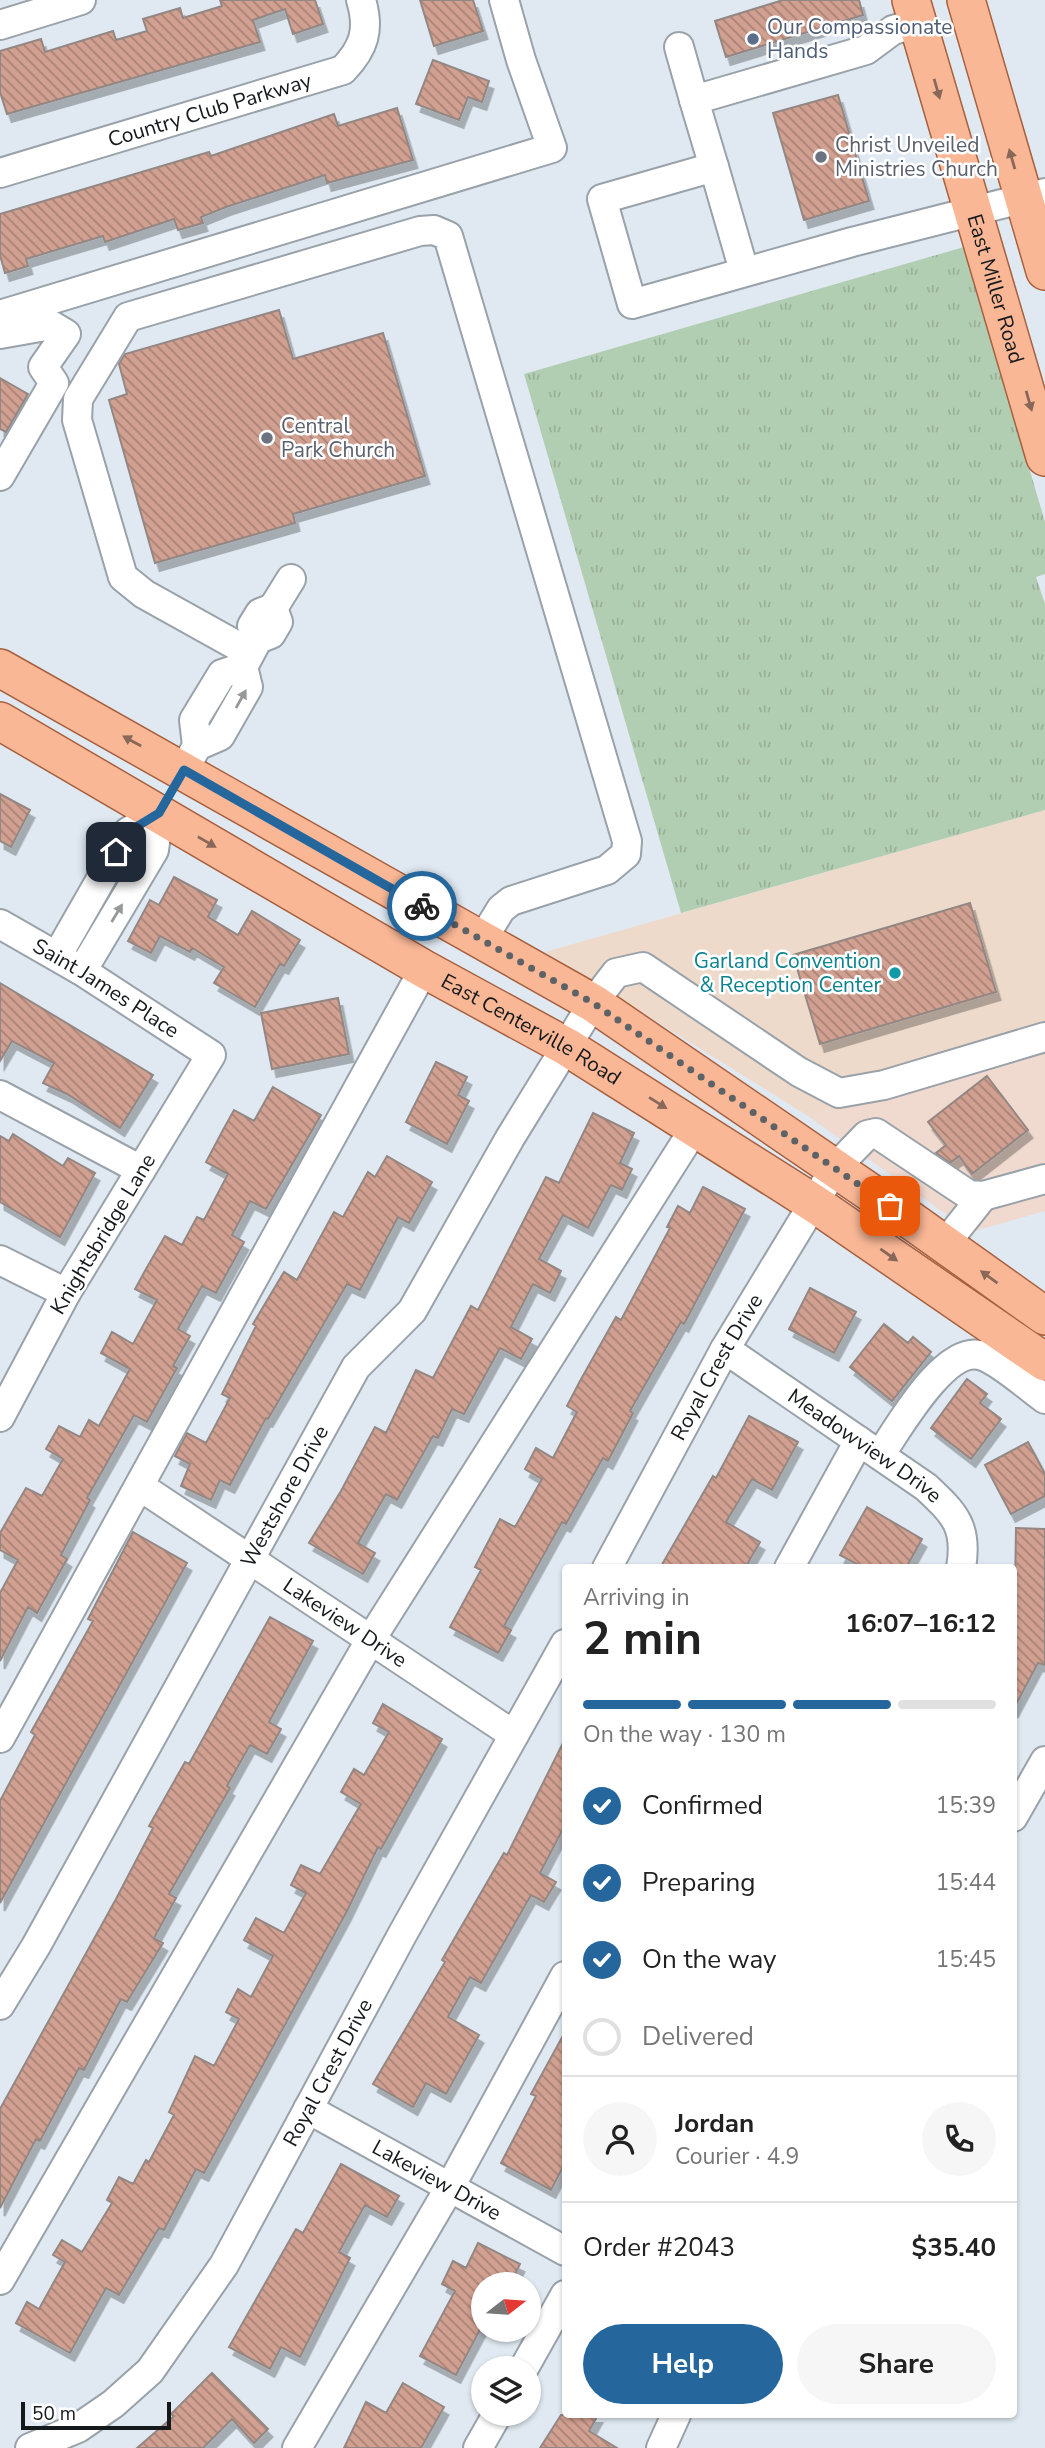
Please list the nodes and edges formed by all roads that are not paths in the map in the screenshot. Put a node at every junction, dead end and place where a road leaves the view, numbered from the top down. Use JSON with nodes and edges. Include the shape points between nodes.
{"nodes":[{"id":1,"x":81,"y":0,"type":"edge"},
{"id":2,"x":361,"y":0,"type":"edge"},
{"id":3,"x":504,"y":0,"type":"edge"},
{"id":4,"x":966,"y":0,"type":"edge"},
{"id":5,"x":914,"y":11,"type":"edge"},
{"id":6,"x":0,"y":25,"type":"edge"},
{"id":7,"x":679,"y":47,"type":"dead end"},
{"id":8,"x":694,"y":100,"type":"junction"},
{"id":9,"x":714,"y":167,"type":"junction"},
{"id":10,"x":0,"y":173,"type":"edge"},
{"id":11,"x":1034,"y":195,"type":"edge"},
{"id":12,"x":974,"y":213,"type":"junction"},
{"id":13,"x":744,"y":271,"type":"junction"},
{"id":14,"x":1045,"y":271,"type":"edge"},
{"id":15,"x":0,"y":315,"type":"edge"},
{"id":16,"x":0,"y":334,"type":"edge"},
{"id":17,"x":1045,"y":457,"type":"edge"},
{"id":18,"x":0,"y":476,"type":"edge"},
{"id":19,"x":291,"y":579,"type":"dead end"},
{"id":20,"x":250,"y":653,"type":"junction"},
{"id":21,"x":0,"y":668,"type":"edge"},
{"id":22,"x":0,"y":721,"type":"edge"},
{"id":23,"x":190,"y":758,"type":"junction"},
{"id":24,"x":159,"y":813,"type":"junction"},
{"id":25,"x":0,"y":923,"type":"edge"},
{"id":26,"x":482,"y":940,"type":"junction"},
{"id":27,"x":57,"y":957,"type":"junction"},
{"id":28,"x":424,"y":969,"type":"junction"},
{"id":29,"x":82,"y":971,"type":"junction"},
{"id":30,"x":593,"y":1003,"type":"junction"},
{"id":31,"x":1045,"y":1037,"type":"edge"},
{"id":32,"x":567,"y":1047,"type":"junction"},
{"id":33,"x":211,"y":1055,"type":"joint"},
{"id":34,"x":0,"y":1095,"type":"edge"},
{"id":35,"x":696,"y":1126,"type":"junction"},
{"id":36,"x":835,"y":1168,"type":"junction"},
{"id":37,"x":141,"y":1170,"type":"junction"},
{"id":38,"x":1045,"y":1179,"type":"edge"},
{"id":39,"x":983,"y":1196,"type":"junction"},
{"id":40,"x":815,"y":1204,"type":"junction"},
{"id":41,"x":944,"y":1245,"type":"junction"},
{"id":42,"x":0,"y":1260,"type":"edge"},
{"id":43,"x":66,"y":1293,"type":"junction"},
{"id":44,"x":1045,"y":1316,"type":"edge"},
{"id":45,"x":725,"y":1349,"type":"junction"},
{"id":46,"x":1045,"y":1362,"type":"edge"},
{"id":47,"x":1045,"y":1399,"type":"edge"},
{"id":48,"x":0,"y":1417,"type":"edge"},
{"id":49,"x":869,"y":1448,"type":"junction"},
{"id":50,"x":141,"y":1487,"type":"junction"},
{"id":51,"x":249,"y":1558,"type":"junction"},
{"id":52,"x":609,"y":1564,"type":"edge"},
{"id":53,"x":792,"y":1564,"type":"edge"},
{"id":54,"x":962,"y":1564,"type":"edge"},
{"id":55,"x":371,"y":1639,"type":"junction"},
{"id":56,"x":562,"y":1649,"type":"edge"},
{"id":57,"x":514,"y":1735,"type":"junction"},
{"id":58,"x":0,"y":1738,"type":"edge"},
{"id":59,"x":1045,"y":1761,"type":"edge"},
{"id":60,"x":1017,"y":1810,"type":"edge"},
{"id":61,"x":562,"y":1982,"type":"edge"},
{"id":62,"x":0,"y":2005,"type":"edge"},
{"id":63,"x":308,"y":2109,"type":"junction"},
{"id":64,"x":450,"y":2187,"type":"junction"},
{"id":65,"x":562,"y":2249,"type":"edge"},
{"id":66,"x":0,"y":2280,"type":"edge"},
{"id":67,"x":562,"y":2300,"type":"edge"},
{"id":68,"x":531,"y":2356,"type":"edge"},
{"id":69,"x":675,"y":2418,"type":"edge"},
{"id":70,"x":491,"y":2426,"type":"edge"},
{"id":71,"x":30,"y":2448,"type":"edge"},
{"id":72,"x":297,"y":2448,"type":"edge"},
{"id":73,"x":478,"y":2448,"type":"edge"},
{"id":74,"x":661,"y":2448,"type":"edge"}],
"edges":[{"from":1,"to":6,"type":"street"},
{"from":2,"to":10,"type":"street","name":"Country Club Parkway","via":[[366,14],[361,51],[344,70]]},
{"from":3,"to":15,"type":"street","via":[[552,148]]},
{"from":11,"to":4,"type":"main road","one_way":true},
{"from":5,"to":8,"type":"street","via":[[866,50]]},
{"from":5,"to":12,"type":"main road","name":"East Miller Road","one_way":true},
{"from":7,"to":8,"type":"street"},
{"from":8,"to":9,"type":"street"},
{"from":9,"to":13,"type":"street"},
{"from":9,"to":13,"type":"street","via":[[602,199],[632,304]]},
{"from":11,"to":12,"type":"street"},
{"from":11,"to":14,"type":"main road"},
{"from":12,"to":13,"type":"street"},
{"from":12,"to":17,"type":"main road","name":"East Miller Road","one_way":true},
{"from":16,"to":18,"type":"street","via":[[51,325],[66,334],[43,367],[54,383]]},
{"from":19,"to":20,"type":"street","via":[[273,608],[260,613],[252,626]]},
{"from":20,"to":23,"type":"street","via":[[248,687],[220,736]]},
{"from":20,"to":26,"type":"street","via":[[138,591],[123,577],[77,420],[78,399],[128,317],[420,230],[448,236],[627,841],[626,854],[607,870],[512,901],[501,909]]},
{"from":23,"to":21,"type":"main road","one_way":true},
{"from":22,"to":24,"type":"main road","name":"East Centerville Road"},
{"from":23,"to":24,"type":"main road"},
{"from":23,"to":26,"type":"main road"},
{"from":24,"to":27,"type":"street","via":[[128,832]]},
{"from":24,"to":28,"type":"main road","name":"East Centerville Road","one_way":true},
{"from":29,"to":24,"type":"street","one_way":true,"via":[[155,850]]},
{"from":25,"to":27,"type":"street","name":"Saint James Place"},
{"from":26,"to":30,"type":"main road"},
{"from":27,"to":29,"type":"street","name":"Saint James Place"},
{"from":28,"to":32,"type":"main road","name":"East Centerville Road"},
{"from":28,"to":50,"type":"street"},
{"from":29,"to":33,"type":"street","name":"Saint James Place"},
{"from":30,"to":31,"type":"street","name":"Westshore Drive","via":[[616,973],[643,967],[799,1072],[839,1093],[884,1085]]},
{"from":30,"to":32,"type":"street","name":"Westshore Drive"},
{"from":30,"to":36,"type":"main road"},
{"from":32,"to":35,"type":"main road","name":"East Centerville Road","one_way":true},
{"from":32,"to":51,"type":"street","name":"Westshore Drive","via":[[412,1311],[356,1367]]},
{"from":33,"to":37,"type":"street","name":"Knightsbridge Lane"},
{"from":34,"to":37,"type":"street"},
{"from":35,"to":40,"type":"main road","name":"East Centerville Road"},
{"from":35,"to":55,"type":"street"},
{"from":36,"to":39,"type":"street","name":"Royal Crest Drive","via":[[867,1135],[876,1133],[969,1195]]},
{"from":36,"to":40,"type":"street","name":"Royal Crest Drive"},
{"from":36,"to":41,"type":"main road"},
{"from":37,"to":43,"type":"street","name":"Knightsbridge Lane"},
{"from":38,"to":39,"type":"street"},
{"from":39,"to":41,"type":"street"},
{"from":40,"to":45,"type":"street","name":"Royal Crest Drive"},
{"from":40,"to":46,"type":"main road","name":"East Centerville Road","one_way":true},
{"from":44,"to":41,"type":"main road","one_way":true},
{"from":42,"to":43,"type":"street"},
{"from":43,"to":48,"type":"street","name":"Knightsbridge Lane"},
{"from":45,"to":49,"type":"street","name":"Meadowview Drive"},
{"from":45,"to":52,"type":"street","name":"Royal Crest Drive"},
{"from":47,"to":49,"type":"street","via":[[983,1356],[967,1354],[942,1369]]},
{"from":49,"to":53,"type":"street"},
{"from":49,"to":54,"type":"street","name":"Meadowview Drive","via":[[926,1486],[953,1512],[965,1542]]},
{"from":50,"to":51,"type":"street","name":"Lakeview Drive"},
{"from":50,"to":58,"type":"street"},
{"from":51,"to":55,"type":"street","name":"Lakeview Drive"},
{"from":51,"to":62,"type":"street","name":"Westshore Drive"},
{"from":55,"to":57,"type":"street","name":"Lakeview Drive"},
{"from":55,"to":66,"type":"street"},
{"from":56,"to":57,"type":"street","name":"Royal Crest Drive"},
{"from":57,"to":63,"type":"street","name":"Royal Crest Drive"},
{"from":59,"to":60,"type":"street"},
{"from":61,"to":64,"type":"street"},
{"from":63,"to":64,"type":"street","name":"Lakeview Drive"},
{"from":63,"to":71,"type":"street","name":"Royal Crest Drive","via":[[224,2266],[150,2371],[78,2428]]},
{"from":64,"to":65,"type":"street","name":"Lakeview Drive"},
{"from":64,"to":72,"type":"street"},
{"from":67,"to":68,"type":"street"},
{"from":69,"to":74,"type":"street"},
{"from":70,"to":73,"type":"street"}]}
